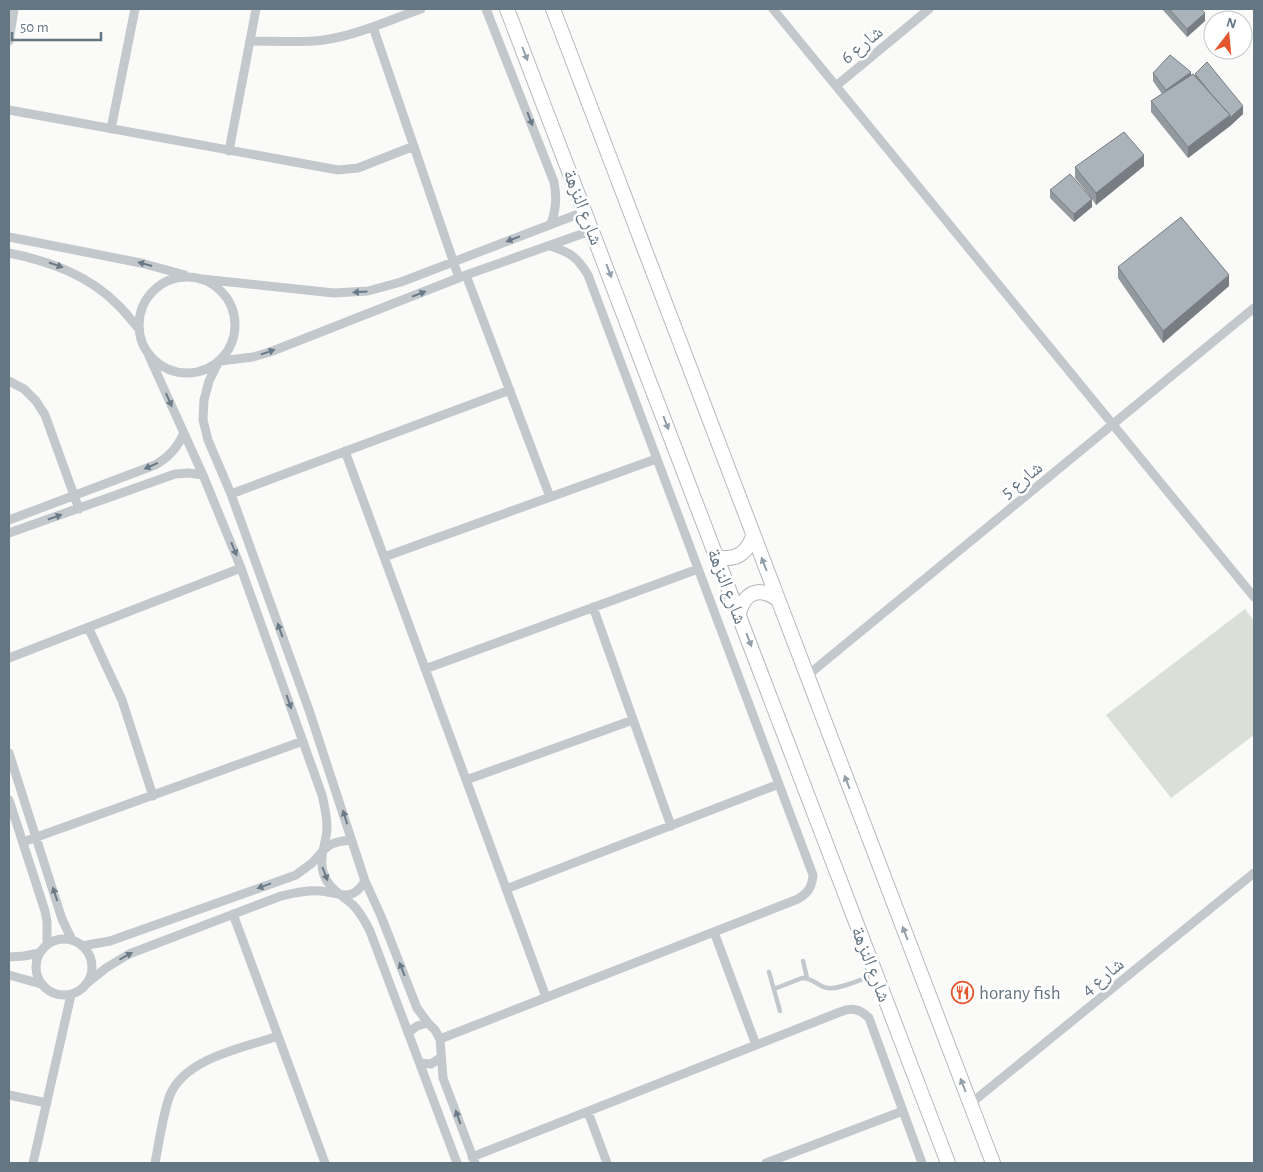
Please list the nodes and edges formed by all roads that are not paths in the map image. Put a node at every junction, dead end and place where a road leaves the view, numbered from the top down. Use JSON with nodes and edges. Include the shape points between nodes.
{"nodes":[{"id":1,"x":14,"y":9,"type":"edge"},
{"id":2,"x":135,"y":9,"type":"edge"},
{"id":3,"x":256,"y":9,"type":"edge"},
{"id":4,"x":421,"y":9,"type":"edge"},
{"id":5,"x":486,"y":9,"type":"edge"},
{"id":6,"x":507,"y":9,"type":"edge"},
{"id":7,"x":553,"y":9,"type":"edge"},
{"id":8,"x":772,"y":9,"type":"edge"},
{"id":9,"x":929,"y":9,"type":"edge"},
{"id":10,"x":373,"y":27,"type":"junction"},
{"id":11,"x":9,"y":41,"type":"edge"},
{"id":12,"x":250,"y":41,"type":"junction"},
{"id":13,"x":836,"y":86,"type":"junction"},
{"id":14,"x":9,"y":110,"type":"edge"},
{"id":15,"x":111,"y":129,"type":"junction"},
{"id":16,"x":414,"y":146,"type":"junction"},
{"id":17,"x":229,"y":151,"type":"junction"},
{"id":18,"x":586,"y":211,"type":"junction"},
{"id":19,"x":551,"y":224,"type":"junction"},
{"id":20,"x":593,"y":230,"type":"junction"},
{"id":21,"x":9,"y":237,"type":"edge"},
{"id":22,"x":550,"y":246,"type":"junction"},
{"id":23,"x":9,"y":253,"type":"edge"},
{"id":24,"x":454,"y":262,"type":"junction"},
{"id":25,"x":463,"y":276,"type":"junction"},
{"id":26,"x":197,"y":278,"type":"junction"},
{"id":27,"x":1254,"y":308,"type":"edge"},
{"id":28,"x":139,"y":329,"type":"junction"},
{"id":29,"x":149,"y":356,"type":"junction"},
{"id":30,"x":219,"y":362,"type":"junction"},
{"id":31,"x":9,"y":381,"type":"edge"},
{"id":32,"x":510,"y":390,"type":"junction"},
{"id":33,"x":1112,"y":424,"type":"junction"},
{"id":34,"x":184,"y":433,"type":"junction"},
{"id":35,"x":345,"y":451,"type":"junction"},
{"id":36,"x":656,"y":459,"type":"junction"},
{"id":37,"x":203,"y":475,"type":"junction"},
{"id":38,"x":231,"y":494,"type":"junction"},
{"id":39,"x":74,"y":495,"type":"junction"},
{"id":40,"x":550,"y":497,"type":"junction"},
{"id":41,"x":79,"y":508,"type":"junction"},
{"id":42,"x":9,"y":520,"type":"edge"},
{"id":43,"x":9,"y":533,"type":"edge"},
{"id":44,"x":753,"y":536,"type":"junction"},
{"id":45,"x":717,"y":556,"type":"junction"},
{"id":46,"x":384,"y":557,"type":"junction"},
{"id":47,"x":241,"y":568,"type":"junction"},
{"id":48,"x":698,"y":569,"type":"junction"},
{"id":49,"x":1254,"y":597,"type":"edge"},
{"id":50,"x":777,"y":599,"type":"junction"},
{"id":51,"x":593,"y":607,"type":"junction"},
{"id":52,"x":739,"y":613,"type":"junction"},
{"id":53,"x":88,"y":627,"type":"junction"},
{"id":54,"x":9,"y":658,"type":"edge"},
{"id":55,"x":425,"y":669,"type":"junction"},
{"id":56,"x":808,"y":675,"type":"junction"},
{"id":57,"x":633,"y":720,"type":"junction"},
{"id":58,"x":303,"y":742,"type":"junction"},
{"id":59,"x":9,"y":753,"type":"edge"},
{"id":60,"x":466,"y":780,"type":"junction"},
{"id":61,"x":779,"y":784,"type":"junction"},
{"id":62,"x":152,"y":796,"type":"junction"},
{"id":63,"x":9,"y":800,"type":"edge"},
{"id":64,"x":670,"y":826,"type":"junction"},
{"id":65,"x":36,"y":837,"type":"junction"},
{"id":66,"x":351,"y":840,"type":"junction"},
{"id":67,"x":22,"y":842,"type":"junction"},
{"id":68,"x":322,"y":849,"type":"junction"},
{"id":69,"x":1254,"y":872,"type":"edge"},
{"id":70,"x":365,"y":881,"type":"junction"},
{"id":71,"x":506,"y":889,"type":"junction"},
{"id":72,"x":341,"y":896,"type":"junction"},
{"id":73,"x":233,"y":914,"type":"junction"},
{"id":74,"x":714,"y":932,"type":"junction"},
{"id":75,"x":72,"y":940,"type":"junction"},
{"id":76,"x":47,"y":944,"type":"junction"},
{"id":77,"x":82,"y":946,"type":"junction"},
{"id":78,"x":39,"y":953,"type":"junction"},
{"id":79,"x":9,"y":957,"type":"edge"},
{"id":80,"x":803,"y":962,"type":"dead end"},
{"id":81,"x":769,"y":972,"type":"dead end"},
{"id":82,"x":875,"y":974,"type":"junction"},
{"id":83,"x":9,"y":975,"type":"edge"},
{"id":84,"x":807,"y":978,"type":"junction"},
{"id":85,"x":41,"y":984,"type":"junction"},
{"id":86,"x":86,"y":984,"type":"junction"},
{"id":87,"x":774,"y":989,"type":"junction"},
{"id":88,"x":70,"y":995,"type":"junction"},
{"id":89,"x":546,"y":997,"type":"junction"},
{"id":90,"x":780,"y":1011,"type":"dead end"},
{"id":91,"x":428,"y":1023,"type":"junction"},
{"id":92,"x":408,"y":1033,"type":"junction"},
{"id":93,"x":278,"y":1036,"type":"junction"},
{"id":94,"x":440,"y":1039,"type":"junction"},
{"id":95,"x":756,"y":1045,"type":"junction"},
{"id":96,"x":440,"y":1058,"type":"junction"},
{"id":97,"x":420,"y":1063,"type":"junction"},
{"id":98,"x":9,"y":1095,"type":"edge"},
{"id":99,"x":47,"y":1103,"type":"junction"},
{"id":100,"x":970,"y":1104,"type":"junction"},
{"id":101,"x":903,"y":1111,"type":"junction"},
{"id":102,"x":588,"y":1112,"type":"junction"},
{"id":103,"x":473,"y":1160,"type":"edge"},
{"id":104,"x":33,"y":1163,"type":"edge"},
{"id":105,"x":155,"y":1163,"type":"edge"},
{"id":106,"x":325,"y":1163,"type":"edge"},
{"id":107,"x":457,"y":1163,"type":"edge"},
{"id":108,"x":607,"y":1163,"type":"edge"},
{"id":109,"x":766,"y":1163,"type":"edge"},
{"id":110,"x":922,"y":1163,"type":"edge"},
{"id":111,"x":948,"y":1163,"type":"edge"},
{"id":112,"x":993,"y":1163,"type":"edge"}],
"edges":[{"from":1,"to":11,"type":"street"},
{"from":2,"to":15,"type":"street"},
{"from":3,"to":12,"type":"street"},
{"from":4,"to":10,"type":"street"},
{"from":5,"to":19,"type":"street","one_way":true,"via":[[554,182],[556,211]]},
{"from":6,"to":18,"type":"main road","name":"شارع النزهة","one_way":true},
{"from":7,"to":44,"type":"main road"},
{"from":8,"to":13,"type":"street"},
{"from":9,"to":13,"type":"street","name":"شارع 6"},
{"from":10,"to":12,"type":"street","via":[[324,40]]},
{"from":10,"to":16,"type":"street"},
{"from":12,"to":17,"type":"street"},
{"from":13,"to":33,"type":"street"},
{"from":14,"to":15,"type":"street"},
{"from":15,"to":17,"type":"street"},
{"from":16,"to":17,"type":"street","via":[[358,168],[338,170]]},
{"from":16,"to":24,"type":"street"},
{"from":18,"to":19,"type":"street"},
{"from":18,"to":20,"type":"main road","name":"شارع النزهة"},
{"from":19,"to":24,"type":"street","one_way":true},
{"from":20,"to":22,"type":"street"},
{"from":20,"to":45,"type":"main road","name":"شارع النزهة","one_way":true},
{"from":26,"to":21,"type":"street","one_way":true,"via":[[141,263]]},
{"from":22,"to":25,"type":"street"},
{"from":22,"to":36,"type":"street","via":[[566,251],[579,261],[588,275]]},
{"from":23,"to":28,"type":"street","one_way":true,"via":[[64,268],[93,284]]},
{"from":24,"to":25,"type":"street"},
{"from":24,"to":26,"type":"street","one_way":true,"via":[[368,291],[334,294]]},
{"from":30,"to":25,"type":"street","one_way":true,"via":[[270,352]]},
{"from":25,"to":32,"type":"street"},
{"from":26,"to":28,"type":"street","via":[[175,278],[160,285],[140,312]]},
{"from":26,"to":30,"type":"street","via":[[216,287],[228,299],[234,315],[233,340]]},
{"from":27,"to":33,"type":"street","name":"شارع 5"},
{"from":28,"to":29,"type":"street"},
{"from":29,"to":30,"type":"street","via":[[160,366],[190,374]]},
{"from":29,"to":34,"type":"street","one_way":true},
{"from":30,"to":38,"type":"street","via":[[208,381],[204,420],[208,440]]},
{"from":31,"to":39,"type":"street","via":[[36,400],[45,415]]},
{"from":32,"to":35,"type":"street"},
{"from":32,"to":40,"type":"street"},
{"from":33,"to":49,"type":"street"},
{"from":33,"to":56,"type":"street","name":"شارع 5"},
{"from":34,"to":37,"type":"street"},
{"from":34,"to":39,"type":"street","one_way":true,"via":[[168,458],[155,466]]},
{"from":35,"to":38,"type":"street"},
{"from":35,"to":46,"type":"street"},
{"from":36,"to":40,"type":"street"},
{"from":36,"to":48,"type":"street"},
{"from":37,"to":41,"type":"street","via":[[175,474]]},
{"from":37,"to":47,"type":"street","one_way":true},
{"from":66,"to":38,"type":"street","one_way":true,"via":[[310,710]]},
{"from":39,"to":41,"type":"street"},
{"from":39,"to":42,"type":"street"},
{"from":40,"to":46,"type":"street"},
{"from":43,"to":41,"type":"street","one_way":true},
{"from":44,"to":45,"type":"main road","via":[[750,545],[736,557],[726,559]]},
{"from":50,"to":44,"type":"main road","one_way":true},
{"from":45,"to":52,"type":"main road","name":"شارع النزهة"},
{"from":46,"to":55,"type":"street"},
{"from":47,"to":53,"type":"street"},
{"from":47,"to":58,"type":"street","one_way":true},
{"from":48,"to":51,"type":"street"},
{"from":48,"to":61,"type":"street"},
{"from":50,"to":52,"type":"main road","via":[[768,593],[753,593],[742,603]]},
{"from":50,"to":56,"type":"main road"},
{"from":51,"to":55,"type":"street"},
{"from":51,"to":57,"type":"street"},
{"from":52,"to":82,"type":"main road","name":"شارع النزهة","one_way":true},
{"from":53,"to":54,"type":"street"},
{"from":53,"to":62,"type":"street","via":[[122,700]]},
{"from":55,"to":60,"type":"street"},
{"from":100,"to":56,"type":"main road","one_way":true},
{"from":57,"to":60,"type":"street"},
{"from":57,"to":64,"type":"street"},
{"from":58,"to":62,"type":"street"},
{"from":58,"to":68,"type":"street","via":[[326,813],[327,832]]},
{"from":59,"to":65,"type":"street"},
{"from":60,"to":71,"type":"street"},
{"from":61,"to":64,"type":"street"},
{"from":61,"to":74,"type":"street","via":[[813,875],[812,885],[798,899]]},
{"from":62,"to":65,"type":"street"},
{"from":63,"to":67,"type":"street"},
{"from":64,"to":71,"type":"street"},
{"from":65,"to":67,"type":"street"},
{"from":75,"to":65,"type":"street","one_way":true,"via":[[62,919]]},
{"from":66,"to":68,"type":"street","via":[[336,842]]},
{"from":66,"to":70,"type":"street"},
{"from":67,"to":76,"type":"street","via":[[45,911]]},
{"from":68,"to":72,"type":"street","one_way":true,"via":[[324,876]]},
{"from":68,"to":77,"type":"street","one_way":true,"via":[[311,864],[296,875],[110,941]]},
{"from":69,"to":100,"type":"street","name":"شارع 4"},
{"from":70,"to":72,"type":"street","via":[[360,890]]},
{"from":91,"to":70,"type":"street","one_way":true,"via":[[417,1008]]},
{"from":71,"to":89,"type":"street"},
{"from":72,"to":73,"type":"street","via":[[301,891]]},
{"from":72,"to":92,"type":"street","via":[[353,905],[370,930]]},
{"from":86,"to":73,"type":"street","one_way":true,"via":[[129,954]]},
{"from":73,"to":93,"type":"street"},
{"from":74,"to":89,"type":"street"},
{"from":74,"to":95,"type":"street"},
{"from":75,"to":76,"type":"street","via":[[59,939]]},
{"from":75,"to":77,"type":"street"},
{"from":76,"to":78,"type":"street"},
{"from":77,"to":86,"type":"street","via":[[92,968]]},
{"from":78,"to":79,"type":"street"},
{"from":78,"to":85,"type":"street","via":[[35,969]]},
{"from":80,"to":84,"type":"lane"},
{"from":81,"to":87,"type":"lane"},
{"from":82,"to":84,"type":"lane","via":[[828,988]]},
{"from":82,"to":111,"type":"main road","name":"شارع النزهة"},
{"from":83,"to":85,"type":"street"},
{"from":84,"to":87,"type":"lane"},
{"from":85,"to":88,"type":"street","via":[[54,994]]},
{"from":86,"to":88,"type":"street"},
{"from":87,"to":90,"type":"lane"},
{"from":88,"to":99,"type":"street"},
{"from":89,"to":94,"type":"street"},
{"from":91,"to":92,"type":"street"},
{"from":91,"to":94,"type":"street"},
{"from":92,"to":97,"type":"street"},
{"from":93,"to":105,"type":"street","via":[[204,1061],[178,1081],[170,1096]]},
{"from":93,"to":106,"type":"street"},
{"from":94,"to":96,"type":"street"},
{"from":95,"to":101,"type":"street","via":[[848,1009],[863,1012],[869,1018]]},
{"from":95,"to":102,"type":"street"},
{"from":96,"to":97,"type":"street","via":[[431,1064]]},
{"from":103,"to":96,"type":"street","one_way":true,"via":[[443,1078]]},
{"from":97,"to":107,"type":"street"},
{"from":98,"to":99,"type":"street"},
{"from":99,"to":104,"type":"street"},
{"from":100,"to":112,"type":"main road"},
{"from":101,"to":109,"type":"street"},
{"from":101,"to":110,"type":"street"},
{"from":102,"to":103,"type":"street"},
{"from":102,"to":108,"type":"street"}]}
